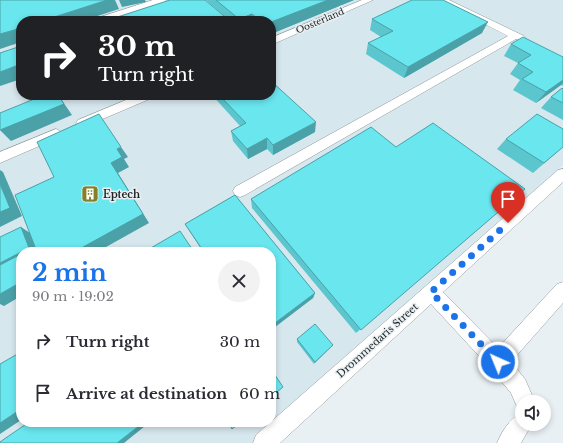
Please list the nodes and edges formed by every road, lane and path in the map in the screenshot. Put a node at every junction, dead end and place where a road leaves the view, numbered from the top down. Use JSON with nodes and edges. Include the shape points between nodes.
{"nodes":[{"id":1,"x":162,"y":0,"type":"edge"},
{"id":2,"x":369,"y":0,"type":"edge"},
{"id":3,"x":442,"y":0,"type":"edge"},
{"id":4,"x":112,"y":16,"type":"edge"},
{"id":5,"x":515,"y":36,"type":"junction"},
{"id":6,"x":276,"y":40,"type":"edge"},
{"id":7,"x":529,"y":42,"type":"edge"},
{"id":8,"x":136,"y":100,"type":"edge"},
{"id":9,"x":0,"y":158,"type":"edge"},
{"id":10,"x":563,"y":174,"type":"edge"},
{"id":11,"x":240,"y":191,"type":"dead end"},
{"id":12,"x":563,"y":290,"type":"edge"},
{"id":13,"x":431,"y":292,"type":"junction"},
{"id":14,"x":498,"y":362,"type":"junction"},
{"id":15,"x":522,"y":395,"type":"edge"},
{"id":16,"x":516,"y":431,"type":"edge"},
{"id":17,"x":264,"y":443,"type":"edge"},
{"id":18,"x":508,"y":443,"type":"edge"}],
"edges":[{"from":1,"to":4,"type":"street"},
{"from":2,"to":6,"type":"street","name":"Oosterland"},
{"from":3,"to":5,"type":"street"},
{"from":5,"to":7,"type":"street"},
{"from":5,"to":11,"type":"street"},
{"from":8,"to":9,"type":"street"},
{"from":10,"to":13,"type":"street","name":"Drommedaris Street"},
{"from":12,"to":14,"type":"street"},
{"from":13,"to":14,"type":"street"},
{"from":13,"to":17,"type":"street","name":"Drommedaris Street"},
{"from":14,"to":15,"type":"street","via":[[518,386]]},
{"from":16,"to":18,"type":"street"}]}
